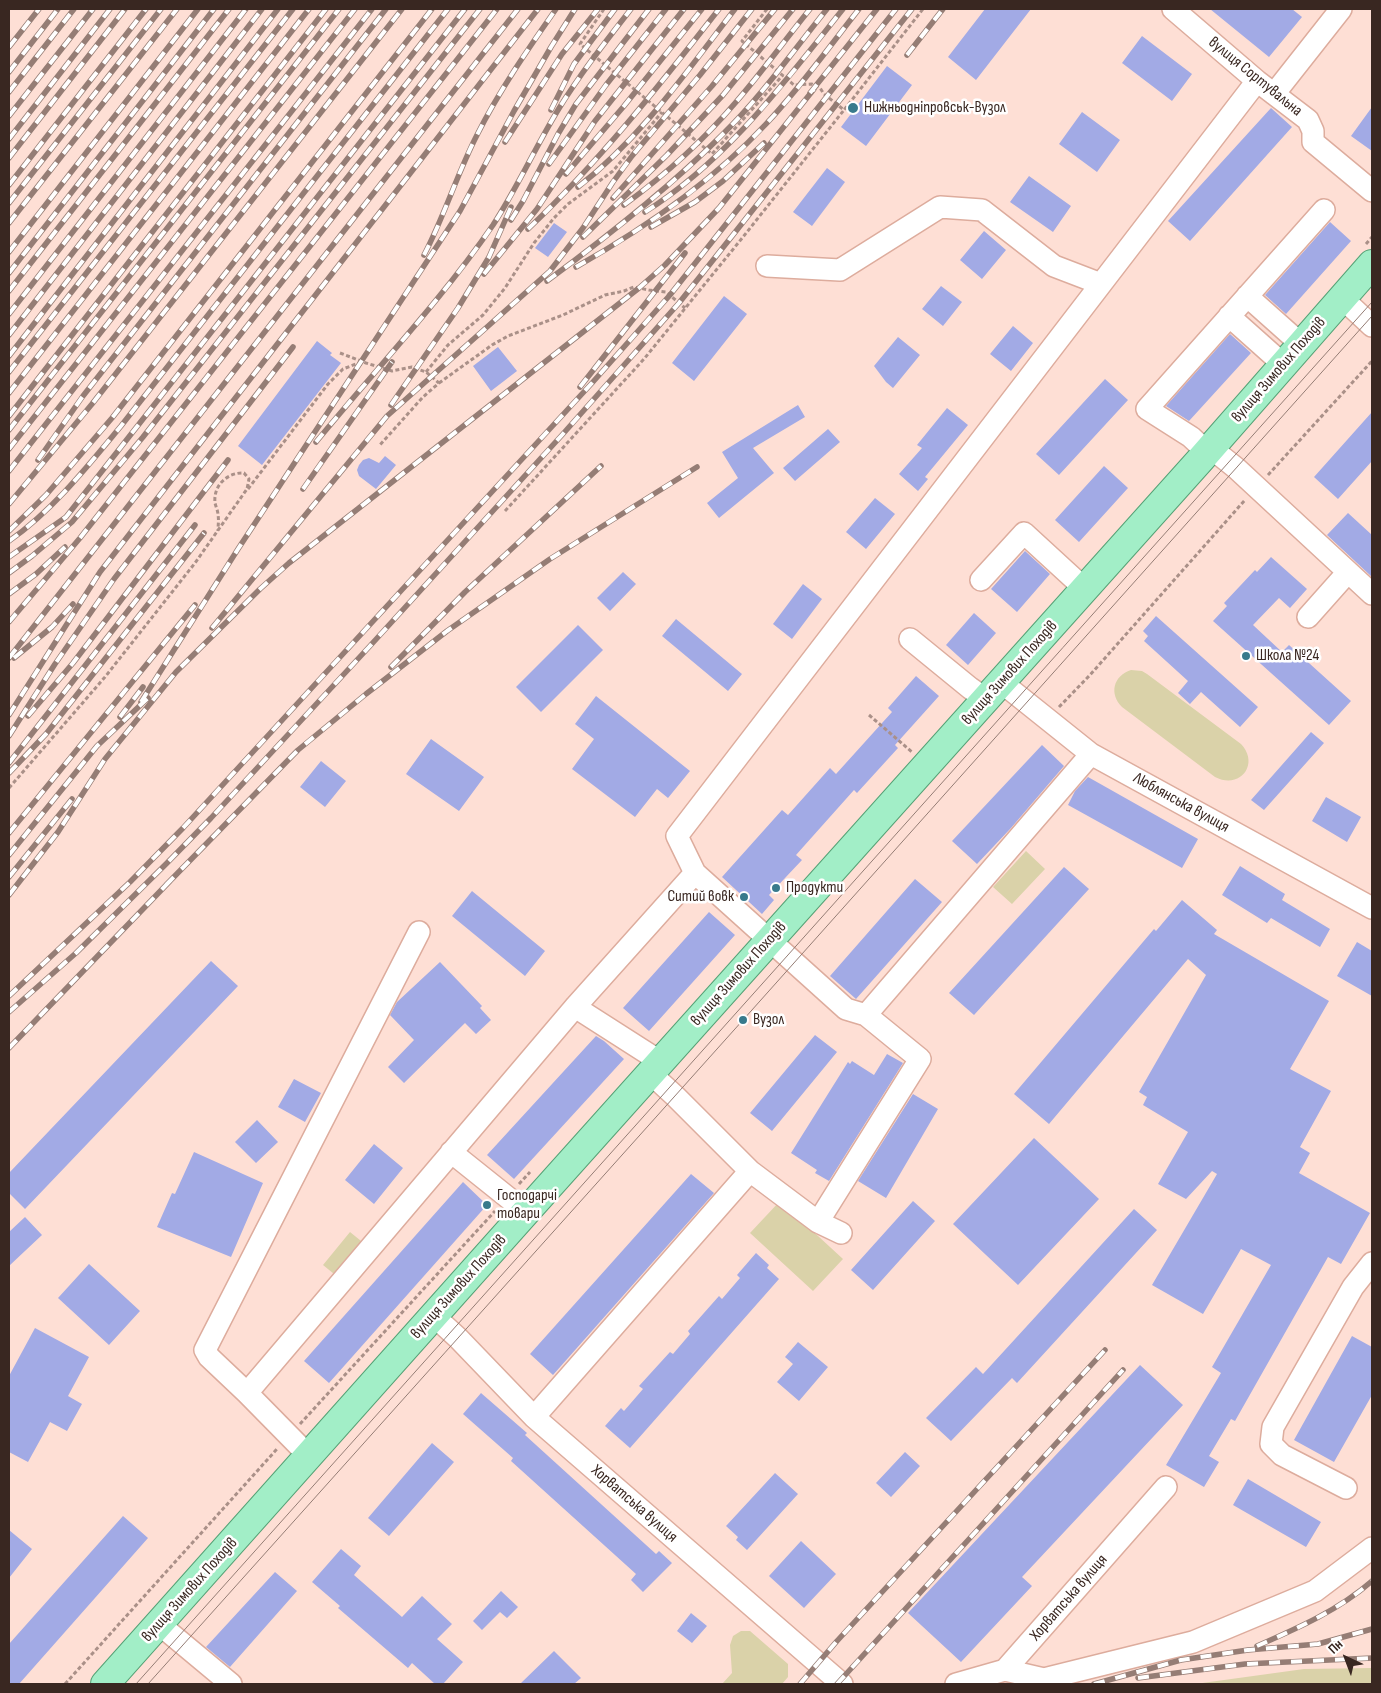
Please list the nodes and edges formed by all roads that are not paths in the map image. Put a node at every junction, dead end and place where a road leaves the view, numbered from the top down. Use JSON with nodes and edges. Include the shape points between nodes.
{"nodes":[{"id":1,"x":1173,"y":9,"type":"edge"},
{"id":2,"x":1341,"y":9,"type":"edge"},
{"id":3,"x":1266,"y":87,"type":"junction"},
{"id":4,"x":1372,"y":191,"type":"edge"},
{"id":5,"x":1324,"y":210,"type":"dead end"},
{"id":6,"x":1372,"y":264,"type":"edge"},
{"id":7,"x":767,"y":266,"type":"dead end"},
{"id":8,"x":1101,"y":284,"type":"junction"},
{"id":9,"x":1246,"y":296,"type":"junction"},
{"id":10,"x":1342,"y":298,"type":"junction"},
{"id":11,"x":1229,"y":316,"type":"junction"},
{"id":12,"x":1372,"y":326,"type":"edge"},
{"id":13,"x":1293,"y":355,"type":"junction"},
{"id":14,"x":1209,"y":450,"type":"junction"},
{"id":15,"x":1348,"y":572,"type":"junction"},
{"id":16,"x":981,"y":580,"type":"dead end"},
{"id":17,"x":1085,"y":589,"type":"junction"},
{"id":18,"x":1372,"y":594,"type":"edge"},
{"id":19,"x":1308,"y":617,"type":"dead end"},
{"id":20,"x":910,"y":639,"type":"dead end"},
{"id":21,"x":993,"y":690,"type":"junction"},
{"id":22,"x":1091,"y":754,"type":"junction"},
{"id":23,"x":695,"y":873,"type":"junction"},
{"id":24,"x":1372,"y":908,"type":"edge"},
{"id":25,"x":419,"y":932,"type":"dead end"},
{"id":26,"x":770,"y":941,"type":"junction"},
{"id":27,"x":575,"y":1008,"type":"junction"},
{"id":28,"x":866,"y":1016,"type":"junction"},
{"id":29,"x":656,"y":1067,"type":"junction"},
{"id":30,"x":451,"y":1152,"type":"junction"},
{"id":31,"x":750,"y":1171,"type":"junction"},
{"id":32,"x":526,"y":1212,"type":"junction"},
{"id":33,"x":818,"y":1222,"type":"junction"},
{"id":34,"x":841,"y":1233,"type":"dead end"},
{"id":35,"x":1372,"y":1263,"type":"edge"},
{"id":36,"x":434,"y":1316,"type":"junction"},
{"id":37,"x":247,"y":1393,"type":"junction"},
{"id":38,"x":534,"y":1417,"type":"junction"},
{"id":39,"x":309,"y":1456,"type":"junction"},
{"id":40,"x":1166,"y":1487,"type":"dead end"},
{"id":41,"x":1346,"y":1488,"type":"dead end"},
{"id":42,"x":1372,"y":1548,"type":"edge"},
{"id":43,"x":159,"y":1624,"type":"junction"},
{"id":44,"x":1005,"y":1670,"type":"junction"},
{"id":45,"x":105,"y":1684,"type":"edge"},
{"id":46,"x":231,"y":1684,"type":"edge"},
{"id":47,"x":842,"y":1684,"type":"edge"},
{"id":48,"x":956,"y":1684,"type":"edge"}],
"edges":[{"from":1,"to":3,"type":"street","name":"вулиця Сортувальна"},
{"from":2,"to":3,"type":"street"},
{"from":3,"to":4,"type":"street","name":"вулиця Сортувальна","via":[[1308,120],[1313,142]]},
{"from":3,"to":8,"type":"street"},
{"from":5,"to":9,"type":"street"},
{"from":6,"to":10,"type":"main road","name":"вулиця Зимових Походів"},
{"from":7,"to":8,"type":"street","via":[[840,270],[940,207],[982,210],[1054,266]]},
{"from":8,"to":23,"type":"street","via":[[677,836]]},
{"from":9,"to":11,"type":"street"},
{"from":9,"to":13,"type":"street"},
{"from":10,"to":12,"type":"street"},
{"from":10,"to":13,"type":"main road","name":"вулиця Зимових Походів"},
{"from":11,"to":13,"type":"street"},
{"from":11,"to":14,"type":"street","via":[[1147,409]]},
{"from":13,"to":14,"type":"main road","name":"вулиця Зимових Походів"},
{"from":14,"to":15,"type":"street","via":[[1257,488]]},
{"from":14,"to":17,"type":"main road","name":"вулиця Зимових Походів"},
{"from":15,"to":18,"type":"street"},
{"from":15,"to":19,"type":"street"},
{"from":16,"to":17,"type":"street","via":[[1024,532]]},
{"from":17,"to":21,"type":"main road","name":"вулиця Зимових Походів"},
{"from":20,"to":21,"type":"street","name":"Люблянська вулиця","via":[[970,688]]},
{"from":21,"to":22,"type":"street","name":"Люблянська вулиця","via":[[1047,719]]},
{"from":21,"to":26,"type":"main road","name":"вулиця Зимових Походів"},
{"from":22,"to":24,"type":"street","name":"Люблянська вулиця"},
{"from":22,"to":28,"type":"street"},
{"from":23,"to":26,"type":"street"},
{"from":23,"to":27,"type":"street"},
{"from":25,"to":37,"type":"street","via":[[205,1350]]},
{"from":26,"to":28,"type":"street","via":[[846,1009]]},
{"from":26,"to":29,"type":"main road","name":"вулиця Зимових Походів"},
{"from":27,"to":29,"type":"street"},
{"from":27,"to":30,"type":"street"},
{"from":28,"to":33,"type":"street","via":[[920,1059]]},
{"from":29,"to":31,"type":"street","via":[[675,1096]]},
{"from":29,"to":32,"type":"main road","name":"вулиця Зимових Походів"},
{"from":30,"to":32,"type":"street"},
{"from":30,"to":37,"type":"street"},
{"from":31,"to":33,"type":"street"},
{"from":31,"to":38,"type":"street"},
{"from":32,"to":36,"type":"main road","name":"вулиця Зимових Походів"},
{"from":33,"to":34,"type":"street"},
{"from":35,"to":41,"type":"street","via":[[1353,1287],[1273,1427],[1271,1444],[1282,1456]]},
{"from":36,"to":38,"type":"street","name":"Хорватська вулиця"},
{"from":36,"to":39,"type":"main road","name":"вулиця Зимових Походів"},
{"from":37,"to":39,"type":"street"},
{"from":38,"to":47,"type":"street","name":"Хорватська вулиця"},
{"from":39,"to":43,"type":"main road","name":"вулиця Зимових Походів"},
{"from":40,"to":44,"type":"street","name":"Хорватська вулиця"},
{"from":42,"to":44,"type":"street","via":[[1315,1591],[1194,1642],[1044,1679]]},
{"from":43,"to":45,"type":"main road","name":"вулиця Зимових Походів"},
{"from":43,"to":46,"type":"street"},
{"from":44,"to":48,"type":"street"}]}
